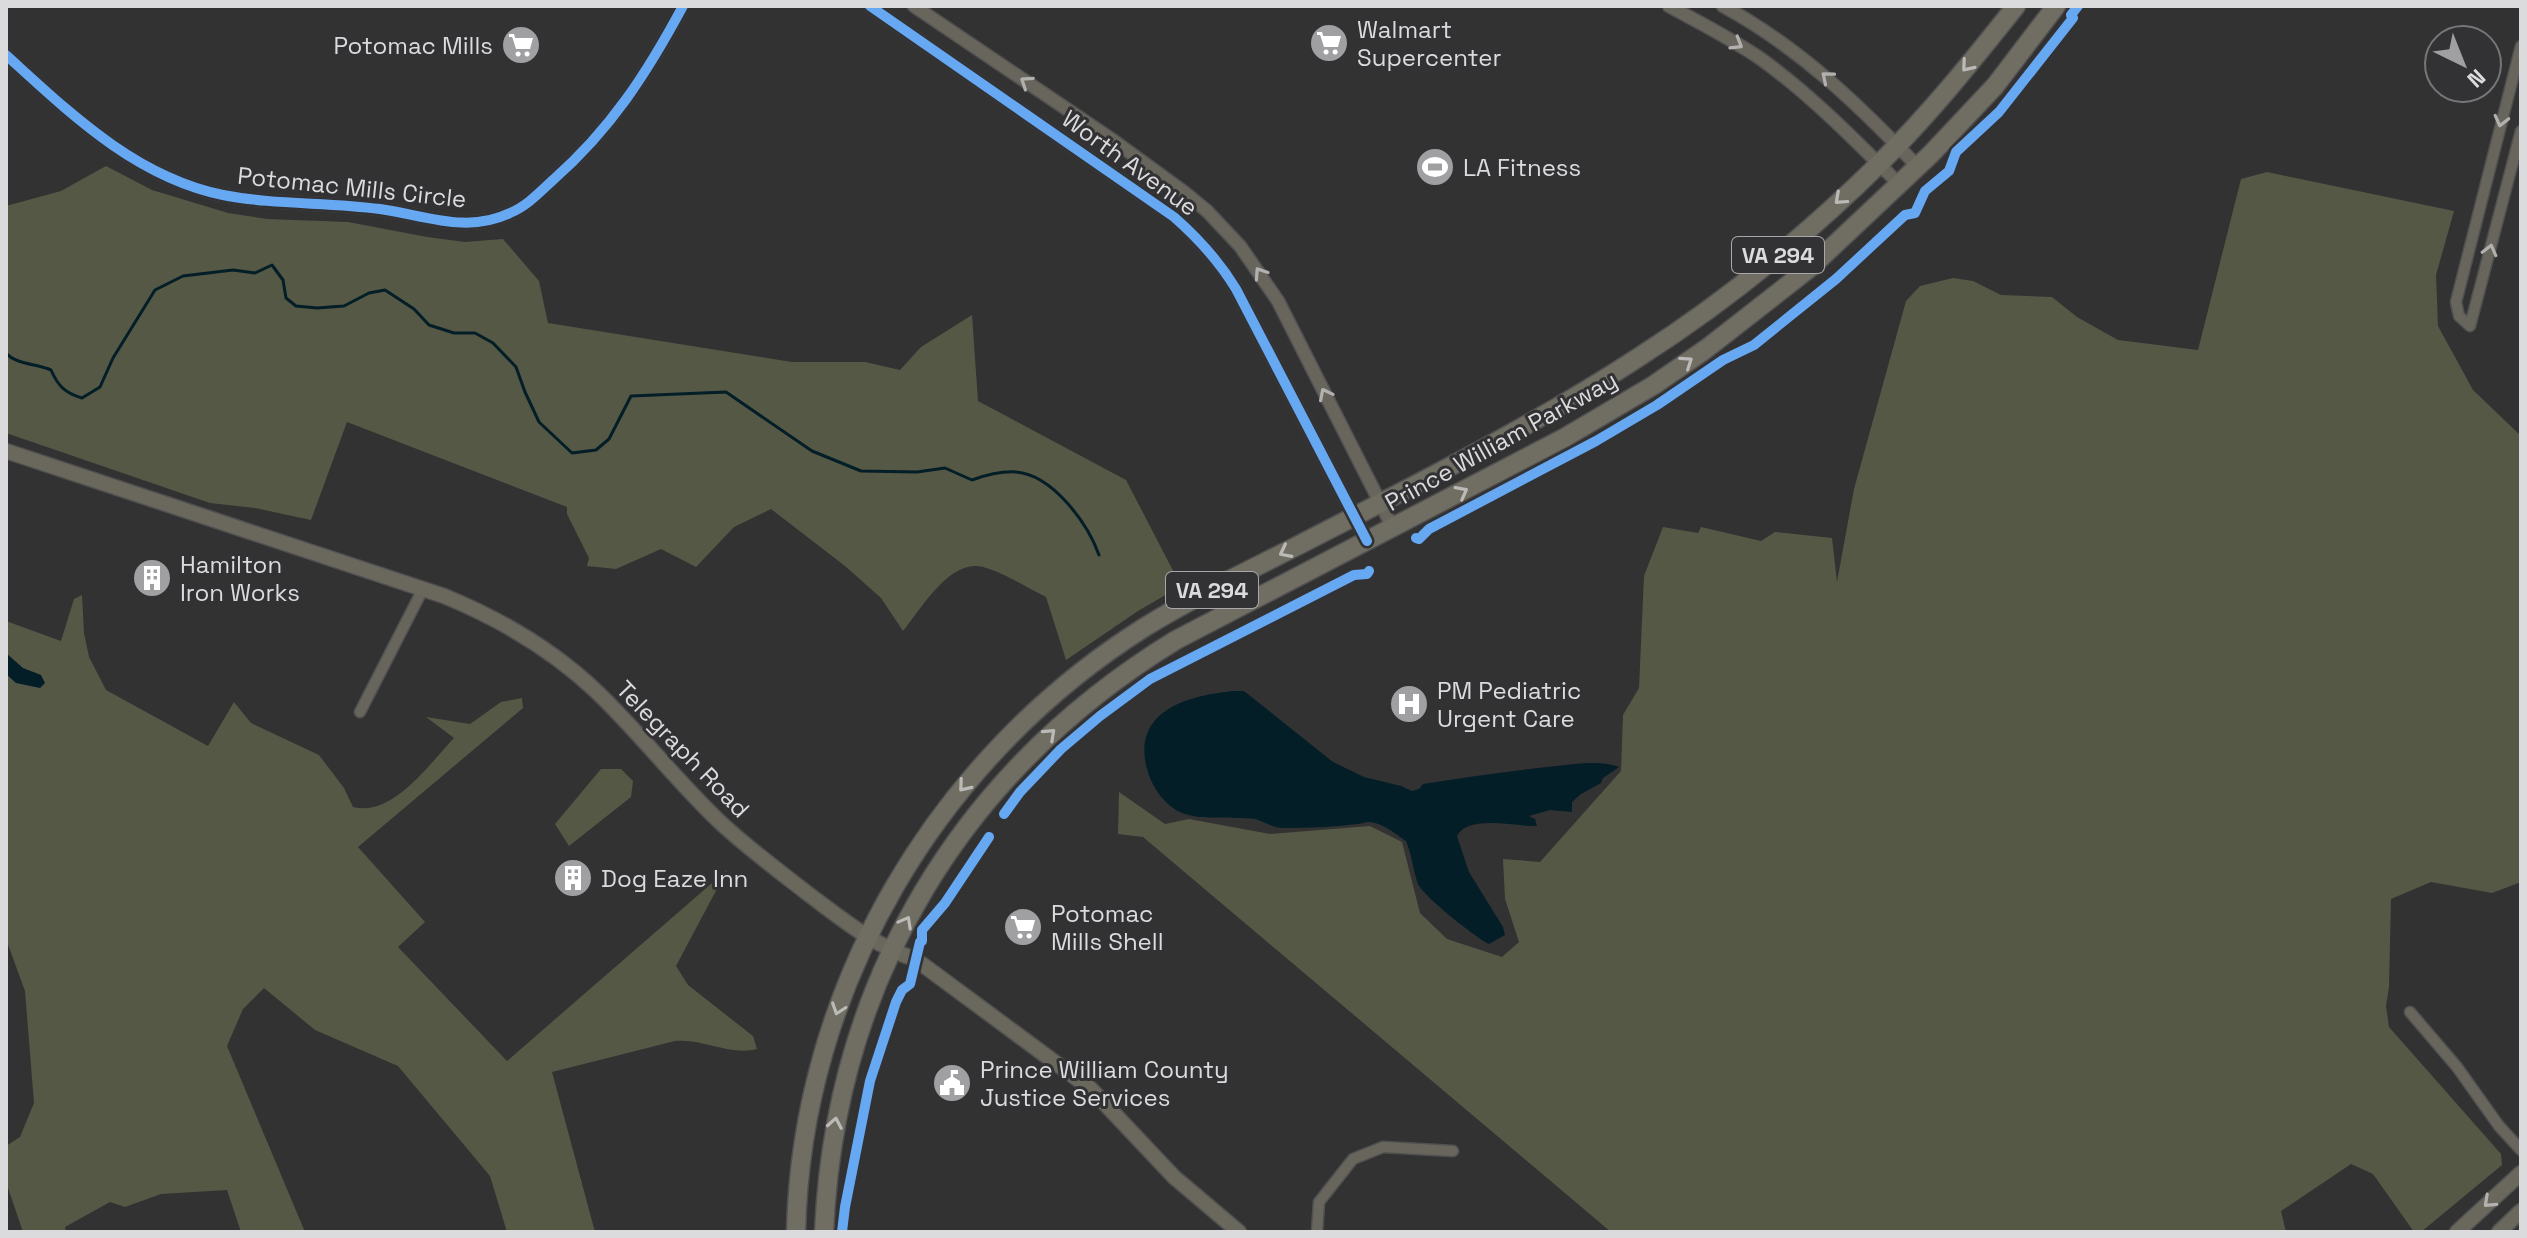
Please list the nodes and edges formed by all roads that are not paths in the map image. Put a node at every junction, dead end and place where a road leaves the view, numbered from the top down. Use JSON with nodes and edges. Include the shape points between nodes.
{"nodes":[{"id":1,"x":683,"y":6,"type":"edge"},
{"id":2,"x":870,"y":6,"type":"edge"},
{"id":3,"x":914,"y":6,"type":"edge"},
{"id":4,"x":1669,"y":6,"type":"edge"},
{"id":5,"x":1723,"y":6,"type":"edge"},
{"id":6,"x":2016,"y":6,"type":"edge"},
{"id":7,"x":2056,"y":6,"type":"edge"},
{"id":8,"x":2521,"y":46,"type":"edge"},
{"id":9,"x":6,"y":55,"type":"edge"},
{"id":10,"x":2521,"y":131,"type":"edge"},
{"id":11,"x":1897,"y":145,"type":"junction"},
{"id":12,"x":1879,"y":164,"type":"junction"},
{"id":13,"x":1918,"y":167,"type":"junction"},
{"id":14,"x":1900,"y":185,"type":"junction"},
{"id":15,"x":6,"y":451,"type":"edge"},
{"id":16,"x":1380,"y":503,"type":"junction"},
{"id":17,"x":1354,"y":517,"type":"junction"},
{"id":18,"x":1393,"y":528,"type":"junction"},
{"id":19,"x":1367,"y":541,"type":"junction"},
{"id":20,"x":423,"y":589,"type":"junction"},
{"id":21,"x":360,"y":712,"type":"dead end"},
{"id":22,"x":868,"y":937,"type":"junction"},
{"id":23,"x":891,"y":951,"type":"junction"},
{"id":24,"x":2410,"y":1012,"type":"dead end"},
{"id":25,"x":2521,"y":1150,"type":"edge"},
{"id":26,"x":1453,"y":1151,"type":"dead end"},
{"id":27,"x":2521,"y":1173,"type":"edge"},
{"id":28,"x":2521,"y":1211,"type":"edge"},
{"id":29,"x":796,"y":1232,"type":"edge"},
{"id":30,"x":824,"y":1232,"type":"edge"},
{"id":31,"x":1239,"y":1232,"type":"edge"},
{"id":32,"x":1317,"y":1232,"type":"edge"},
{"id":33,"x":2457,"y":1232,"type":"edge"},
{"id":34,"x":2499,"y":1232,"type":"edge"}],
"edges":[{"from":1,"to":9,"type":"street","name":"Potomac Mills Circle","via":[[651,65],[580,156],[525,204],[478,223],[360,206],[222,195],[197,187],[121,153]]},
{"from":2,"to":17,"type":"street","name":"Worth Avenue","via":[[1174,217],[1212,254],[1236,289]]},
{"from":16,"to":3,"type":"street","name":"Worth Avenue","one_way":true,"via":[[1278,301],[1223,227],[1137,158]]},
{"from":4,"to":12,"type":"street","one_way":true,"via":[[1778,72]]},
{"from":11,"to":5,"type":"street","one_way":true,"via":[[1818,70]]},
{"from":6,"to":11,"type":"highway","name":"Prince William Parkway","number":"VA 294","one_way":true},
{"from":7,"to":13,"type":"highway","name":"Prince William Parkway","number":"VA 294","via":[[1980,104]]},
{"from":8,"to":10,"type":"street","one_way":true,"via":[[2456,302],[2459,316],[2470,326]]},
{"from":11,"to":12,"type":"highway","name":"Prince William Parkway","number":"VA 294"},
{"from":11,"to":13,"type":"street"},
{"from":12,"to":14,"type":"street"},
{"from":12,"to":16,"type":"highway","name":"Prince William Parkway","number":"VA 294","one_way":true,"via":[[1792,243],[1683,329],[1549,411]]},
{"from":13,"to":14,"type":"highway","name":"Prince William Parkway","number":"VA 294"},
{"from":18,"to":14,"type":"highway","name":"Prince William Parkway","number":"VA 294","one_way":true,"via":[[1598,419],[1706,349],[1811,267]]},
{"from":15,"to":20,"type":"main road","name":"Telegraph Road"},
{"from":16,"to":17,"type":"highway","name":"Prince William Parkway","number":"VA 294"},
{"from":16,"to":18,"type":"street","name":"Worth Avenue"},
{"from":17,"to":19,"type":"street","name":"Worth Avenue"},
{"from":17,"to":22,"type":"highway","name":"Prince William Parkway","number":"VA 294","one_way":true,"via":[[1146,626],[1031,714],[938,820]]},
{"from":18,"to":19,"type":"highway","name":"Prince William Parkway","number":"VA 294"},
{"from":23,"to":19,"type":"highway","name":"Prince William Parkway","number":"VA 294","one_way":true,"via":[[955,843],[1021,762],[1062,723],[1168,645]]},
{"from":20,"to":21,"type":"street"},
{"from":20,"to":22,"type":"main road","name":"Telegraph Road","via":[[512,628],[579,676],[721,823]]},
{"from":22,"to":23,"type":"main road","name":"Telegraph Road"},
{"from":22,"to":29,"type":"highway","name":"Prince William Parkway","number":"VA 294","one_way":true,"via":[[817,1079]]},
{"from":30,"to":23,"type":"highway","name":"Prince William Parkway","number":"VA 294","one_way":true,"via":[[843,1085]]},
{"from":23,"to":31,"type":"main road","name":"Telegraph Road","via":[[915,959],[1091,1089],[1174,1177]]},
{"from":24,"to":25,"type":"street"},
{"from":26,"to":32,"type":"street","via":[[1383,1147],[1353,1159],[1319,1202]]},
{"from":27,"to":33,"type":"main road","one_way":true},
{"from":28,"to":34,"type":"main road"}]}
